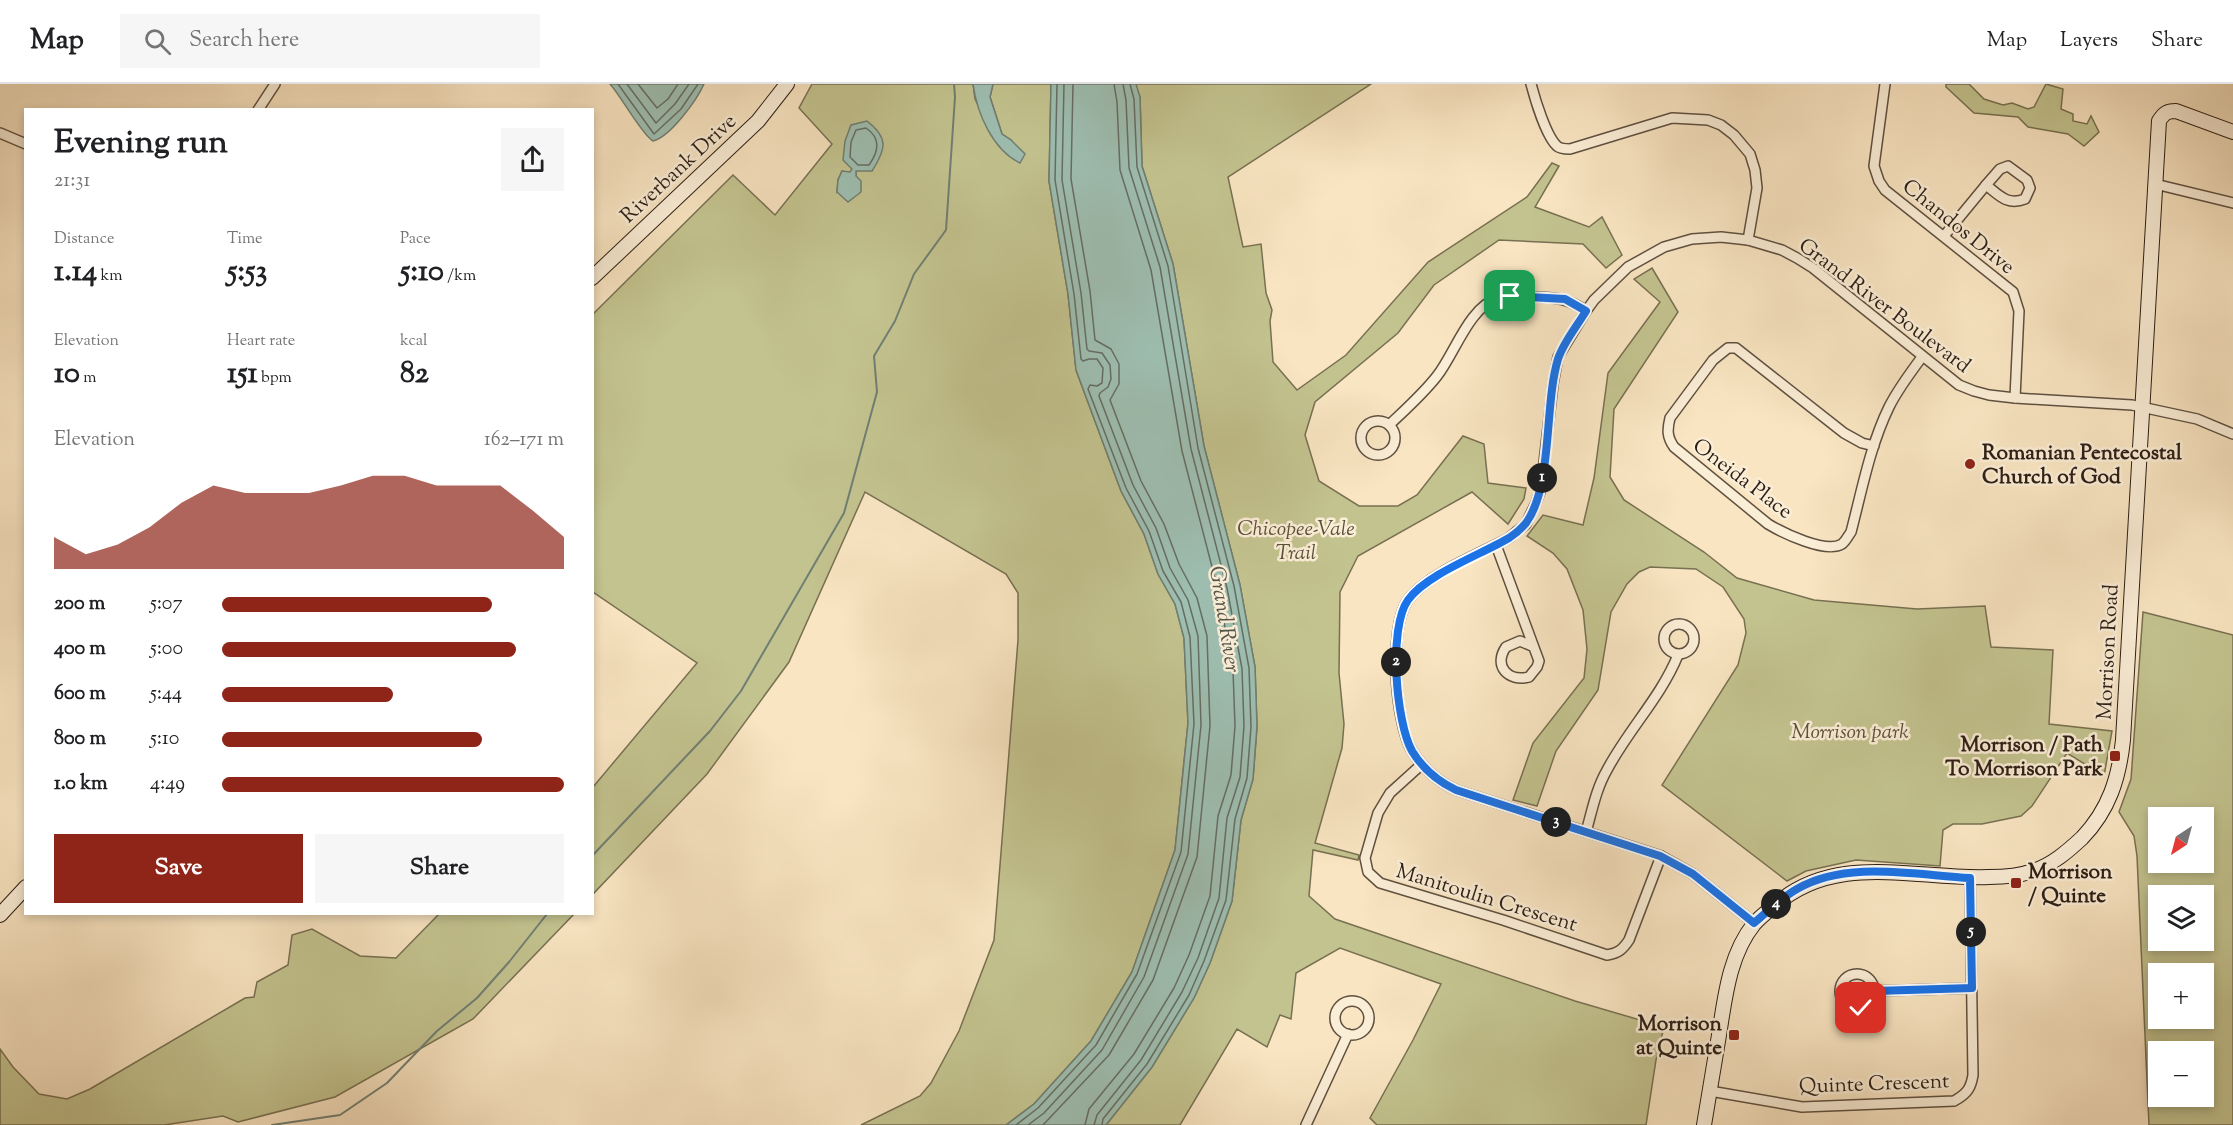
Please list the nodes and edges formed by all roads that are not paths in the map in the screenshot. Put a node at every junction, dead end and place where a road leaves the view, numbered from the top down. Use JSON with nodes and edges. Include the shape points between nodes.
{"nodes":[{"id":1,"x":275,"y":84,"type":"edge"},
{"id":2,"x":787,"y":84,"type":"edge"},
{"id":3,"x":1531,"y":84,"type":"edge"},
{"id":4,"x":1885,"y":84,"type":"edge"},
{"id":5,"x":259,"y":108,"type":"edge"},
{"id":6,"x":2233,"y":132,"type":"edge"},
{"id":7,"x":0,"y":133,"type":"edge"},
{"id":8,"x":24,"y":143,"type":"edge"},
{"id":9,"x":2155,"y":184,"type":"junction"},
{"id":10,"x":1986,"y":185,"type":"junction"},
{"id":11,"x":2233,"y":203,"type":"edge"},
{"id":12,"x":1944,"y":236,"type":"junction"},
{"id":13,"x":1748,"y":240,"type":"junction"},
{"id":14,"x":594,"y":276,"type":"edge"},
{"id":15,"x":1586,"y":311,"type":"junction"},
{"id":16,"x":1922,"y":357,"type":"junction"},
{"id":17,"x":2015,"y":398,"type":"junction"},
{"id":18,"x":2142,"y":406,"type":"junction"},
{"id":19,"x":1389,"y":426,"type":"dead end"},
{"id":20,"x":2233,"y":434,"type":"edge"},
{"id":21,"x":1874,"y":446,"type":"junction"},
{"id":22,"x":1497,"y":545,"type":"junction"},
{"id":23,"x":1532,"y":646,"type":"junction"},
{"id":24,"x":1678,"y":655,"type":"dead end"},
{"id":25,"x":1421,"y":765,"type":"junction"},
{"id":26,"x":1586,"y":832,"type":"junction"},
{"id":27,"x":1660,"y":856,"type":"junction"},
{"id":28,"x":1970,"y":878,"type":"junction"},
{"id":29,"x":24,"y":889,"type":"edge"},
{"id":30,"x":0,"y":915,"type":"edge"},
{"id":31,"x":1754,"y":923,"type":"junction"},
{"id":32,"x":1972,"y":988,"type":"junction"},
{"id":33,"x":1875,"y":991,"type":"dead end"},
{"id":34,"x":1348,"y":1034,"type":"dead end"},
{"id":35,"x":1710,"y":1091,"type":"junction"},
{"id":36,"x":1305,"y":1125,"type":"edge"},
{"id":37,"x":1704,"y":1125,"type":"edge"}],
"edges":[{"from":1,"to":5,"type":"street"},
{"from":2,"to":14,"type":"street","name":"Riverbank Drive","via":[[758,121]]},
{"from":3,"to":13,"type":"street","via":[[1548,132],[1556,146],[1563,149],[1672,117],[1721,125],[1750,154],[1755,170],[1757,189]]},
{"from":4,"to":12,"type":"street","name":"Chandos Drive","via":[[1876,174],[1885,190]]},
{"from":6,"to":9,"type":"street","name":"Morrison Road","via":[[2176,111],[2163,114],[2159,121]]},
{"from":7,"to":8,"type":"street"},
{"from":9,"to":11,"type":"street"},
{"from":9,"to":18,"type":"street","name":"Morrison Road"},
{"from":10,"to":10,"type":"street","via":[[2016,203],[2025,199],[2030,188],[2027,180],[2008,166]]},
{"from":10,"to":12,"type":"street"},
{"from":12,"to":17,"type":"street","name":"Chandos Drive","via":[[2005,284],[2017,301]]},
{"from":13,"to":15,"type":"street","name":"Grand River Boulevard","via":[[1702,238],[1664,247],[1619,274]]},
{"from":13,"to":16,"type":"street","name":"Grand River Boulevard","via":[[1782,250],[1813,268]]},
{"from":15,"to":19,"type":"street","via":[[1558,298],[1510,296],[1487,303],[1468,324],[1436,377]]},
{"from":15,"to":22,"type":"street","name":"Grand River Boulevard","via":[[1558,357],[1536,503],[1520,530]]},
{"from":16,"to":17,"type":"street","name":"Grand River Boulevard","via":[[1959,385]]},
{"from":16,"to":21,"type":"street","name":"Oneida Place","via":[[1893,400]]},
{"from":17,"to":18,"type":"street","name":"Grand River Boulevard"},
{"from":18,"to":20,"type":"street","name":"Grand River Boulevard","via":[[2198,419]]},
{"from":18,"to":28,"type":"street","name":"Morrison Road","via":[[2123,740],[2113,791],[2088,831],[2049,864],[2019,875]]},
{"from":21,"to":21,"type":"street","name":"Oneida Place","via":[[1844,433],[1736,348],[1728,348],[1713,360],[1670,418],[1667,429],[1674,447],[1768,524],[1782,533],[1825,546],[1842,544],[1851,532]]},
{"from":22,"to":23,"type":"street"},
{"from":22,"to":25,"type":"street","name":"Grand River Boulevard","via":[[1426,582],[1408,599],[1400,615],[1395,647],[1404,730]]},
{"from":23,"to":23,"type":"street","via":[[1520,641],[1506,647],[1501,658],[1506,673],[1520,679],[1534,672],[1539,661]]},
{"from":24,"to":26,"type":"street","via":[[1670,676],[1607,768]]},
{"from":25,"to":26,"type":"street","name":"Grand River Boulevard","via":[[1439,782],[1456,790]]},
{"from":25,"to":27,"type":"street","name":"Manitoulin Crescent","via":[[1390,793],[1378,813],[1365,858],[1368,872],[1380,883],[1608,955],[1624,948],[1629,940]]},
{"from":26,"to":27,"type":"street","name":"Grand River Boulevard"},
{"from":27,"to":31,"type":"street","name":"Grand River Boulevard","via":[[1693,874]]},
{"from":28,"to":31,"type":"street","name":"Morrison Road","via":[[1866,872],[1833,875],[1799,888]]},
{"from":28,"to":32,"type":"street","name":"Quinte Crescent"},
{"from":29,"to":30,"type":"street"},
{"from":31,"to":35,"type":"street","name":"Morrison Road","via":[[1729,975]]},
{"from":32,"to":33,"type":"street"},
{"from":32,"to":35,"type":"street","name":"Quinte Crescent","via":[[1973,1075],[1965,1095],[1954,1101],[1802,1107]]},
{"from":34,"to":36,"type":"street"},
{"from":35,"to":37,"type":"street","name":"Morrison Road"}]}
